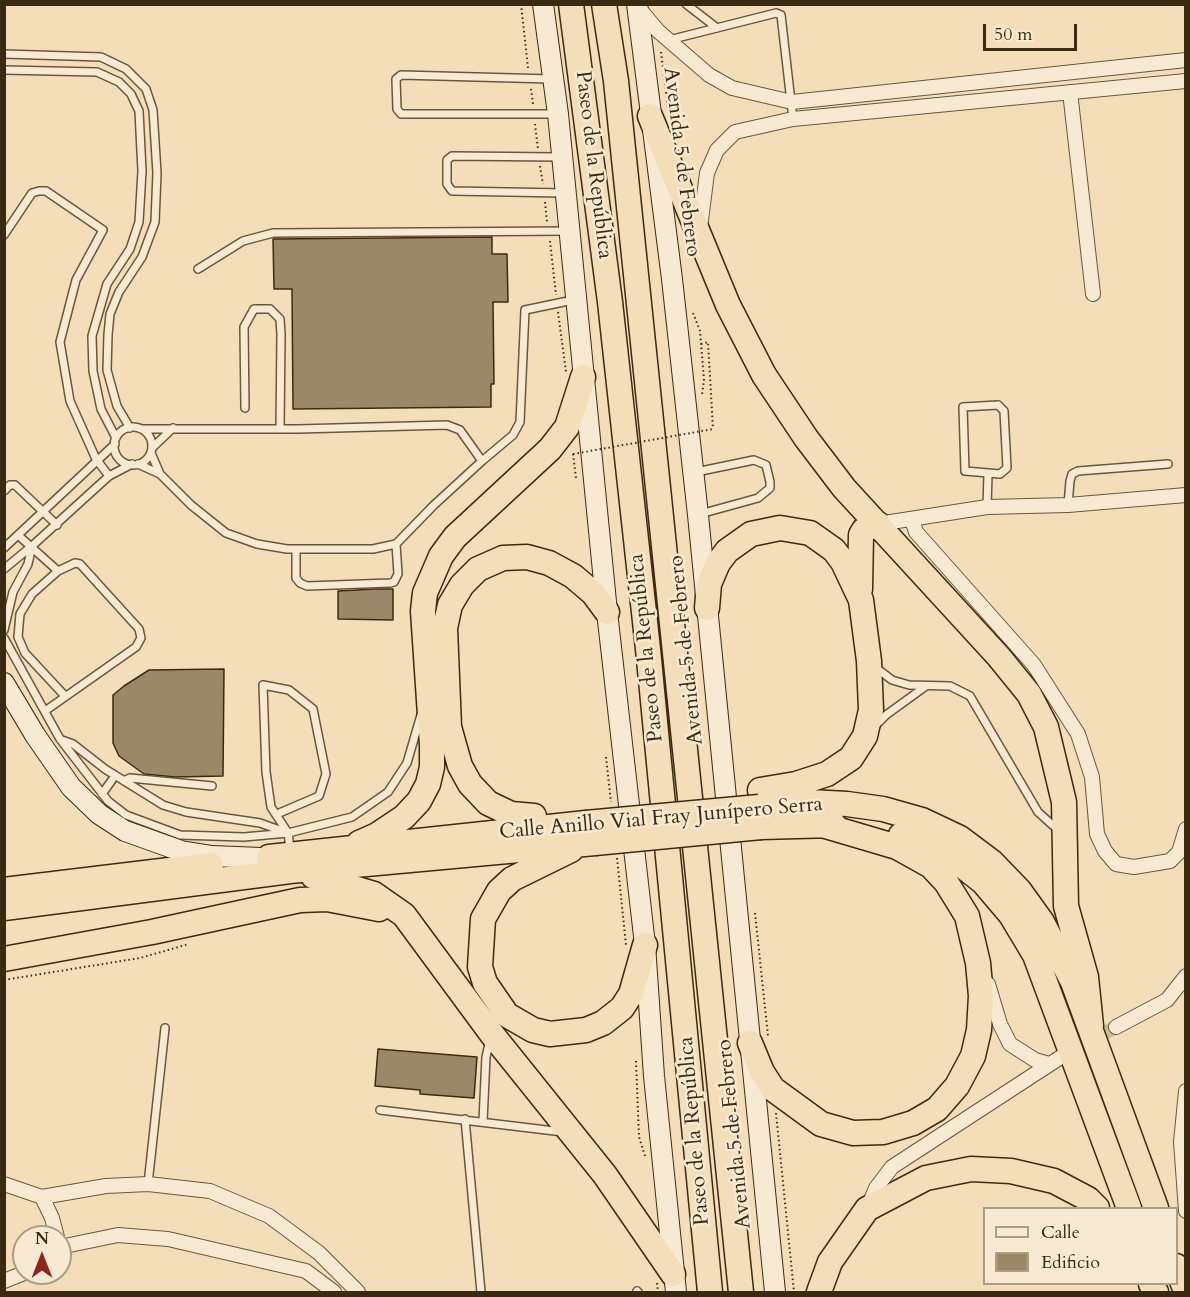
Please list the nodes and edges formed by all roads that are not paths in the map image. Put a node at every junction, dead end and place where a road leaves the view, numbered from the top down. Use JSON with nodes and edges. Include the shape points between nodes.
{"nodes":[{"id":1,"x":543,"y":4,"type":"edge"},
{"id":2,"x":571,"y":4,"type":"edge"},
{"id":3,"x":603,"y":4,"type":"edge"},
{"id":4,"x":686,"y":4,"type":"edge"},
{"id":5,"x":631,"y":5,"type":"edge"},
{"id":6,"x":717,"y":28,"type":"junction"},
{"id":7,"x":669,"y":40,"type":"junction"},
{"id":8,"x":4,"y":54,"type":"edge"},
{"id":9,"x":1185,"y":60,"type":"edge"},
{"id":10,"x":4,"y":70,"type":"edge"},
{"id":11,"x":1041,"y":75,"type":"junction"},
{"id":12,"x":554,"y":79,"type":"junction"},
{"id":13,"x":616,"y":81,"type":"junction"},
{"id":14,"x":1185,"y":81,"type":"edge"},
{"id":15,"x":1070,"y":92,"type":"junction"},
{"id":16,"x":1043,"y":94,"type":"junction"},
{"id":17,"x":792,"y":102,"type":"junction"},
{"id":18,"x":558,"y":114,"type":"junction"},
{"id":19,"x":650,"y":116,"type":"junction"},
{"id":20,"x":794,"y":119,"type":"junction"},
{"id":21,"x":562,"y":157,"type":"junction"},
{"id":22,"x":565,"y":194,"type":"junction"},
{"id":23,"x":6,"y":229,"type":"edge"},
{"id":24,"x":699,"y":230,"type":"junction"},
{"id":25,"x":569,"y":231,"type":"junction"},
{"id":26,"x":130,"y":249,"type":"junction"},
{"id":27,"x":142,"y":257,"type":"junction"},
{"id":28,"x":198,"y":269,"type":"dead end"},
{"id":29,"x":1093,"y":294,"type":"dead end"},
{"id":30,"x":567,"y":301,"type":"junction"},
{"id":31,"x":108,"y":335,"type":"junction"},
{"id":32,"x":92,"y":336,"type":"junction"},
{"id":33,"x":575,"y":380,"type":"junction"},
{"id":34,"x":245,"y":408,"type":"dead end"},
{"id":35,"x":130,"y":428,"type":"junction"},
{"id":36,"x":173,"y":428,"type":"junction"},
{"id":37,"x":141,"y":429,"type":"junction"},
{"id":38,"x":280,"y":429,"type":"junction"},
{"id":39,"x":116,"y":441,"type":"junction"},
{"id":40,"x":151,"y":450,"type":"junction"},
{"id":41,"x":96,"y":459,"type":"junction"},
{"id":42,"x":482,"y":461,"type":"junction"},
{"id":43,"x":135,"y":464,"type":"junction"},
{"id":44,"x":1168,"y":464,"type":"dead end"},
{"id":45,"x":693,"y":473,"type":"junction"},
{"id":46,"x":160,"y":474,"type":"junction"},
{"id":47,"x":988,"y":474,"type":"junction"},
{"id":48,"x":109,"y":476,"type":"junction"},
{"id":49,"x":4,"y":491,"type":"edge"},
{"id":50,"x":1185,"y":495,"type":"edge"},
{"id":51,"x":1068,"y":505,"type":"junction"},
{"id":52,"x":987,"y":507,"type":"junction"},
{"id":53,"x":42,"y":512,"type":"junction"},
{"id":54,"x":698,"y":515,"type":"junction"},
{"id":55,"x":912,"y":520,"type":"junction"},
{"id":56,"x":878,"y":524,"type":"junction"},
{"id":57,"x":57,"y":525,"type":"junction"},
{"id":58,"x":19,"y":536,"type":"junction"},
{"id":59,"x":396,"y":544,"type":"junction"},
{"id":60,"x":32,"y":546,"type":"junction"},
{"id":61,"x":4,"y":548,"type":"edge"},
{"id":62,"x":296,"y":549,"type":"junction"},
{"id":63,"x":4,"y":569,"type":"edge"},
{"id":64,"x":58,"y":571,"type":"junction"},
{"id":65,"x":861,"y":600,"type":"junction"},
{"id":66,"x":707,"y":608,"type":"junction"},
{"id":67,"x":607,"y":612,"type":"junction"},
{"id":68,"x":4,"y":630,"type":"edge"},
{"id":69,"x":4,"y":638,"type":"edge"},
{"id":70,"x":869,"y":661,"type":"junction"},
{"id":71,"x":4,"y":682,"type":"edge"},
{"id":72,"x":926,"y":686,"type":"junction"},
{"id":73,"x":64,"y":695,"type":"junction"},
{"id":74,"x":429,"y":696,"type":"junction"},
{"id":75,"x":45,"y":711,"type":"junction"},
{"id":76,"x":865,"y":736,"type":"junction"},
{"id":77,"x":60,"y":739,"type":"junction"},
{"id":78,"x":112,"y":780,"type":"dead end"},
{"id":79,"x":124,"y":781,"type":"junction"},
{"id":80,"x":212,"y":786,"type":"dead end"},
{"id":81,"x":102,"y":794,"type":"junction"},
{"id":82,"x":760,"y":808,"type":"junction"},
{"id":83,"x":277,"y":814,"type":"junction"},
{"id":84,"x":534,"y":816,"type":"junction"},
{"id":85,"x":819,"y":824,"type":"junction"},
{"id":86,"x":1185,"y":829,"type":"edge"},
{"id":87,"x":1065,"y":833,"type":"junction"},
{"id":88,"x":593,"y":834,"type":"junction"},
{"id":89,"x":404,"y":844,"type":"junction"},
{"id":90,"x":346,"y":848,"type":"junction"},
{"id":91,"x":290,"y":853,"type":"junction"},
{"id":92,"x":261,"y":858,"type":"junction"},
{"id":93,"x":4,"y":890,"type":"edge"},
{"id":94,"x":4,"y":908,"type":"edge"},
{"id":95,"x":404,"y":915,"type":"junction"},
{"id":96,"x":967,"y":916,"type":"junction"},
{"id":97,"x":635,"y":946,"type":"junction"},
{"id":98,"x":4,"y":959,"type":"edge"},
{"id":99,"x":1185,"y":976,"type":"edge"},
{"id":100,"x":1091,"y":1026,"type":"junction"},
{"id":101,"x":1116,"y":1027,"type":"tunnel mouth"},
{"id":102,"x":165,"y":1028,"type":"dead end"},
{"id":103,"x":491,"y":1034,"type":"junction"},
{"id":104,"x":750,"y":1043,"type":"junction"},
{"id":105,"x":1064,"y":1055,"type":"tunnel mouth"},
{"id":106,"x":1048,"y":1064,"type":"junction"},
{"id":107,"x":1185,"y":1091,"type":"edge"},
{"id":108,"x":380,"y":1110,"type":"dead end"},
{"id":109,"x":465,"y":1119,"type":"junction"},
{"id":110,"x":483,"y":1120,"type":"junction"},
{"id":111,"x":571,"y":1133,"type":"junction"},
{"id":112,"x":4,"y":1184,"type":"edge"},
{"id":113,"x":148,"y":1184,"type":"junction"},
{"id":114,"x":42,"y":1197,"type":"junction"},
{"id":115,"x":1095,"y":1207,"type":"edge"},
{"id":116,"x":1128,"y":1207,"type":"edge"},
{"id":117,"x":1155,"y":1207,"type":"edge"},
{"id":118,"x":867,"y":1209,"type":"junction"},
{"id":119,"x":1185,"y":1211,"type":"edge"},
{"id":120,"x":54,"y":1225,"type":"edge"},
{"id":121,"x":72,"y":1245,"type":"edge"},
{"id":122,"x":319,"y":1253,"type":"junction"},
{"id":123,"x":306,"y":1272,"type":"junction"},
{"id":124,"x":1178,"y":1272,"type":"edge"},
{"id":125,"x":674,"y":1283,"type":"edge"},
{"id":126,"x":1185,"y":1291,"type":"edge"},
{"id":127,"x":334,"y":1293,"type":"edge"},
{"id":128,"x":358,"y":1293,"type":"edge"},
{"id":129,"x":481,"y":1293,"type":"edge"},
{"id":130,"x":710,"y":1293,"type":"edge"},
{"id":131,"x":741,"y":1293,"type":"edge"},
{"id":132,"x":775,"y":1293,"type":"edge"},
{"id":133,"x":819,"y":1293,"type":"edge"}],
"edges":[{"from":1,"to":12,"type":"main road"},
{"from":2,"to":130,"type":"highway","name":"Paseo de la República","via":[[614,337]]},
{"from":3,"to":13,"type":"highway","name":"Paseo de la República"},
{"from":4,"to":6,"type":"lane"},
{"from":5,"to":7,"type":"street"},
{"from":5,"to":13,"type":"highway"},
{"from":5,"to":19,"type":"main road","name":"Avenida 5 de Febrero"},
{"from":6,"to":7,"type":"lane"},
{"from":6,"to":17,"type":"lane","via":[[782,15]]},
{"from":7,"to":17,"type":"street","via":[[709,75],[732,88]]},
{"from":8,"to":27,"type":"lane","via":[[101,57],[126,69],[146,89],[153,110],[157,173],[155,222]]},
{"from":9,"to":11,"type":"street"},
{"from":10,"to":26,"type":"lane","via":[[97,72],[119,82],[131,94],[139,111],[142,171],[140,222]]},
{"from":11,"to":16,"type":"street"},
{"from":11,"to":17,"type":"street"},
{"from":12,"to":18,"type":"main road"},
{"from":12,"to":18,"type":"lane","via":[[401,75],[396,79],[397,109],[401,114]]},
{"from":13,"to":131,"type":"highway","name":"Paseo de la República"},
{"from":14,"to":15,"type":"street"},
{"from":15,"to":16,"type":"street"},
{"from":15,"to":29,"type":"street"},
{"from":16,"to":20,"type":"street"},
{"from":17,"to":20,"type":"lane"},
{"from":18,"to":21,"type":"main road"},
{"from":19,"to":24,"type":"highway"},
{"from":19,"to":45,"type":"main road","name":"Avenida 5 de Febrero"},
{"from":20,"to":24,"type":"street","via":[[735,132],[717,150],[707,173]]},
{"from":21,"to":22,"type":"main road"},
{"from":21,"to":22,"type":"lane","via":[[452,156],[447,160],[447,184],[452,191]]},
{"from":22,"to":25,"type":"main road"},
{"from":23,"to":41,"type":"lane","via":[[32,193],[46,191],[103,230],[76,280],[60,342],[70,401]]},
{"from":24,"to":56,"type":"highway","via":[[728,305],[765,375],[831,471]]},
{"from":25,"to":28,"type":"lane","via":[[273,233],[243,241]]},
{"from":25,"to":30,"type":"main road"},
{"from":26,"to":27,"type":"lane"},
{"from":26,"to":32,"type":"lane","via":[[107,284]]},
{"from":27,"to":31,"type":"lane","via":[[119,292],[110,314]]},
{"from":30,"to":33,"type":"main road"},
{"from":30,"to":42,"type":"lane","via":[[528,307],[523,314],[520,422],[513,435]]},
{"from":31,"to":32,"type":"lane"},
{"from":31,"to":35,"type":"lane","via":[[107,370],[117,406]]},
{"from":32,"to":39,"type":"lane","via":[[93,371],[101,409]]},
{"from":33,"to":67,"type":"main road"},
{"from":33,"to":74,"type":"highway","via":[[567,427],[550,450],[455,537],[441,556],[425,594],[423,612]]},
{"from":34,"to":38,"type":"lane","via":[[244,327],[254,309],[270,309],[280,319]]},
{"from":35,"to":37,"type":"lane"},
{"from":35,"to":39,"type":"lane"},
{"from":36,"to":37,"type":"lane"},
{"from":36,"to":38,"type":"lane"},
{"from":36,"to":40,"type":"lane"},
{"from":37,"to":40,"type":"lane","via":[[150,436]]},
{"from":38,"to":42,"type":"lane","via":[[447,425],[460,430]]},
{"from":39,"to":41,"type":"lane"},
{"from":39,"to":43,"type":"lane","via":[[121,460]]},
{"from":40,"to":43,"type":"lane"},
{"from":40,"to":46,"type":"lane"},
{"from":41,"to":48,"type":"lane"},
{"from":41,"to":53,"type":"lane"},
{"from":42,"to":59,"type":"lane"},
{"from":43,"to":46,"type":"lane"},
{"from":43,"to":48,"type":"lane"},
{"from":44,"to":51,"type":"lane","via":[[1078,471],[1072,474]]},
{"from":45,"to":54,"type":"main road","name":"Avenida 5 de Febrero"},
{"from":45,"to":54,"type":"lane","via":[[754,459],[766,465],[770,482],[770,488],[758,498]]},
{"from":46,"to":62,"type":"lane","via":[[226,533],[257,544]]},
{"from":47,"to":47,"type":"lane","via":[[1005,472],[1007,468],[1004,411],[998,405],[967,406],[962,411],[965,471]]},
{"from":47,"to":52,"type":"lane"},
{"from":48,"to":57,"type":"lane"},
{"from":49,"to":53,"type":"lane","via":[[15,485]]},
{"from":50,"to":51,"type":"street"},
{"from":51,"to":52,"type":"street"},
{"from":52,"to":55,"type":"street"},
{"from":53,"to":57,"type":"lane"},
{"from":53,"to":58,"type":"lane"},
{"from":54,"to":66,"type":"main road","name":"Avenida 5 de Febrero"},
{"from":55,"to":56,"type":"street"},
{"from":55,"to":86,"type":"street","via":[[916,532],[1034,665],[1078,734],[1092,777],[1097,834],[1116,864],[1134,867],[1170,861],[1179,852]]},
{"from":56,"to":65,"type":"highway","via":[[861,535]]},
{"from":56,"to":87,"type":"highway","via":[[1029,694],[1046,727],[1055,760],[1064,802]]},
{"from":57,"to":60,"type":"lane"},
{"from":58,"to":60,"type":"lane"},
{"from":58,"to":61,"type":"lane"},
{"from":59,"to":62,"type":"lane","via":[[372,549]]},
{"from":59,"to":62,"type":"lane","via":[[398,574],[390,584],[307,586],[296,578]]},
{"from":60,"to":63,"type":"lane"},
{"from":60,"to":64,"type":"lane"},
{"from":60,"to":68,"type":"lane","via":[[28,564],[13,592]]},
{"from":64,"to":73,"type":"lane","via":[[32,594],[20,614],[18,637],[26,652]]},
{"from":64,"to":73,"type":"lane","via":[[70,563],[80,564],[140,629],[141,638],[136,647]]},
{"from":65,"to":66,"type":"highway","via":[[834,550],[810,533],[780,528],[751,534],[727,551],[709,585]]},
{"from":65,"to":70,"type":"highway"},
{"from":66,"to":104,"type":"main road","name":"Avenida 5 de Febrero"},
{"from":67,"to":84,"type":"highway","via":[[573,576],[527,557],[503,558],[478,569],[450,605],[445,628],[449,728],[460,766],[488,803],[511,814]]},
{"from":67,"to":97,"type":"main road"},
{"from":69,"to":75,"type":"lane"},
{"from":70,"to":72,"type":"lane","via":[[892,680]]},
{"from":70,"to":76,"type":"highway","via":[[871,710]]},
{"from":71,"to":92,"type":"main road","via":[[71,787],[99,814],[125,831],[182,850]]},
{"from":72,"to":76,"type":"lane"},
{"from":72,"to":87,"type":"lane","via":[[950,686],[970,696],[1038,812],[1047,823]]},
{"from":73,"to":75,"type":"lane"},
{"from":74,"to":90,"type":"highway","via":[[432,767],[419,801],[377,835]]},
{"from":74,"to":91,"type":"lane","via":[[407,763],[388,792]]},
{"from":75,"to":77,"type":"lane"},
{"from":76,"to":82,"type":"highway","via":[[850,758],[827,774],[796,784]]},
{"from":77,"to":79,"type":"lane"},
{"from":77,"to":81,"type":"lane"},
{"from":78,"to":81,"type":"lane"},
{"from":79,"to":80,"type":"lane","via":[[130,778]]},
{"from":79,"to":91,"type":"lane","via":[[163,805],[260,823]]},
{"from":81,"to":91,"type":"lane","via":[[126,815],[180,835],[244,837]]},
{"from":82,"to":85,"type":"highway","name":"Calle Anillo Vial Fray Junípero Serra"},
{"from":82,"to":88,"type":"highway","name":"Calle Anillo Vial Fray Junípero Serra","bridge":true},
{"from":82,"to":88,"type":"highway"},
{"from":82,"to":100,"type":"highway","name":"Calle Anillo Vial Fray Junípero Serra","via":[[810,802],[883,809],[922,820],[960,838],[992,862],[1042,922]]},
{"from":83,"to":83,"type":"lane","via":[[319,796],[326,774],[313,709],[289,690],[263,685],[266,772],[271,807]]},
{"from":83,"to":91,"type":"lane"},
{"from":84,"to":88,"type":"highway"},
{"from":84,"to":89,"type":"highway"},
{"from":85,"to":96,"type":"highway","via":[[897,847],[931,866]]},
{"from":85,"to":116,"type":"highway","name":"Calle Anillo Vial Fray Junípero Serra","via":[[905,836],[945,852],[982,882],[1011,915],[1035,955]]},
{"from":87,"to":100,"type":"highway","via":[[1066,906],[1086,977]]},
{"from":88,"to":89,"type":"highway","name":"Calle Anillo Vial Fray Junípero Serra"},
{"from":88,"to":91,"type":"highway","name":"Calle Anillo Vial Fray Junípero Serra"},
{"from":88,"to":97,"type":"highway","via":[[550,862],[512,879],[499,891],[483,919],[480,966],[485,983],[507,1015],[533,1030],[550,1034],[586,1030],[622,1008],[631,993]]},
{"from":89,"to":90,"type":"highway","name":"Calle Anillo Vial Fray Junípero Serra"},
{"from":90,"to":91,"type":"highway","name":"Calle Anillo Vial Fray Junípero Serra"},
{"from":91,"to":92,"type":"highway","name":"Calle Anillo Vial Fray Junípero Serra"},
{"from":91,"to":94,"type":"highway","name":"Calle Anillo Vial Fray Junípero Serra"},
{"from":91,"to":95,"type":"highway","via":[[330,879],[374,894]]},
{"from":92,"to":93,"type":"highway","name":"Calle Anillo Vial Fray Junípero Serra"},
{"from":95,"to":98,"type":"highway","via":[[327,899],[300,900]]},
{"from":95,"to":103,"type":"highway"},
{"from":96,"to":104,"type":"highway","via":[[978,963],[979,1029],[973,1056],[957,1086],[937,1109],[913,1123],[884,1132],[853,1133],[821,1124],[773,1089]]},
{"from":96,"to":106,"type":"street","via":[[1000,1024],[1010,1044]]},
{"from":97,"to":125,"type":"main road","via":[[654,1076]]},
{"from":99,"to":101,"type":"street","via":[[1167,1000]]},
{"from":100,"to":117,"type":"highway","name":"Calle Anillo Vial Fray Junípero Serra"},
{"from":102,"to":113,"type":"lane"},
{"from":103,"to":110,"type":"lane"},
{"from":103,"to":111,"type":"highway"},
{"from":104,"to":132,"type":"main road","name":"Avenida 5 de Febrero"},
{"from":105,"to":106,"type":"street"},
{"from":106,"to":118,"type":"street","via":[[892,1167],[876,1188]]},
{"from":107,"to":119,"type":"street"},
{"from":108,"to":109,"type":"lane"},
{"from":109,"to":110,"type":"lane"},
{"from":109,"to":129,"type":"lane"},
{"from":110,"to":111,"type":"lane"},
{"from":111,"to":125,"type":"highway","via":[[604,1175]]},
{"from":112,"to":114,"type":"street"},
{"from":113,"to":114,"type":"street","via":[[106,1186]]},
{"from":113,"to":122,"type":"street","via":[[210,1191],[269,1216]]},
{"from":114,"to":120,"type":"street"},
{"from":115,"to":118,"type":"highway","via":[[1054,1181],[1011,1171],[971,1169],[926,1178]]},
{"from":118,"to":133,"type":"highway","via":[[830,1263]]},
{"from":121,"to":123,"type":"street","via":[[118,1236],[168,1239]]},
{"from":122,"to":123,"type":"street"},
{"from":122,"to":128,"type":"street"},
{"from":123,"to":127,"type":"street"},
{"from":124,"to":126,"type":"highway"}]}
